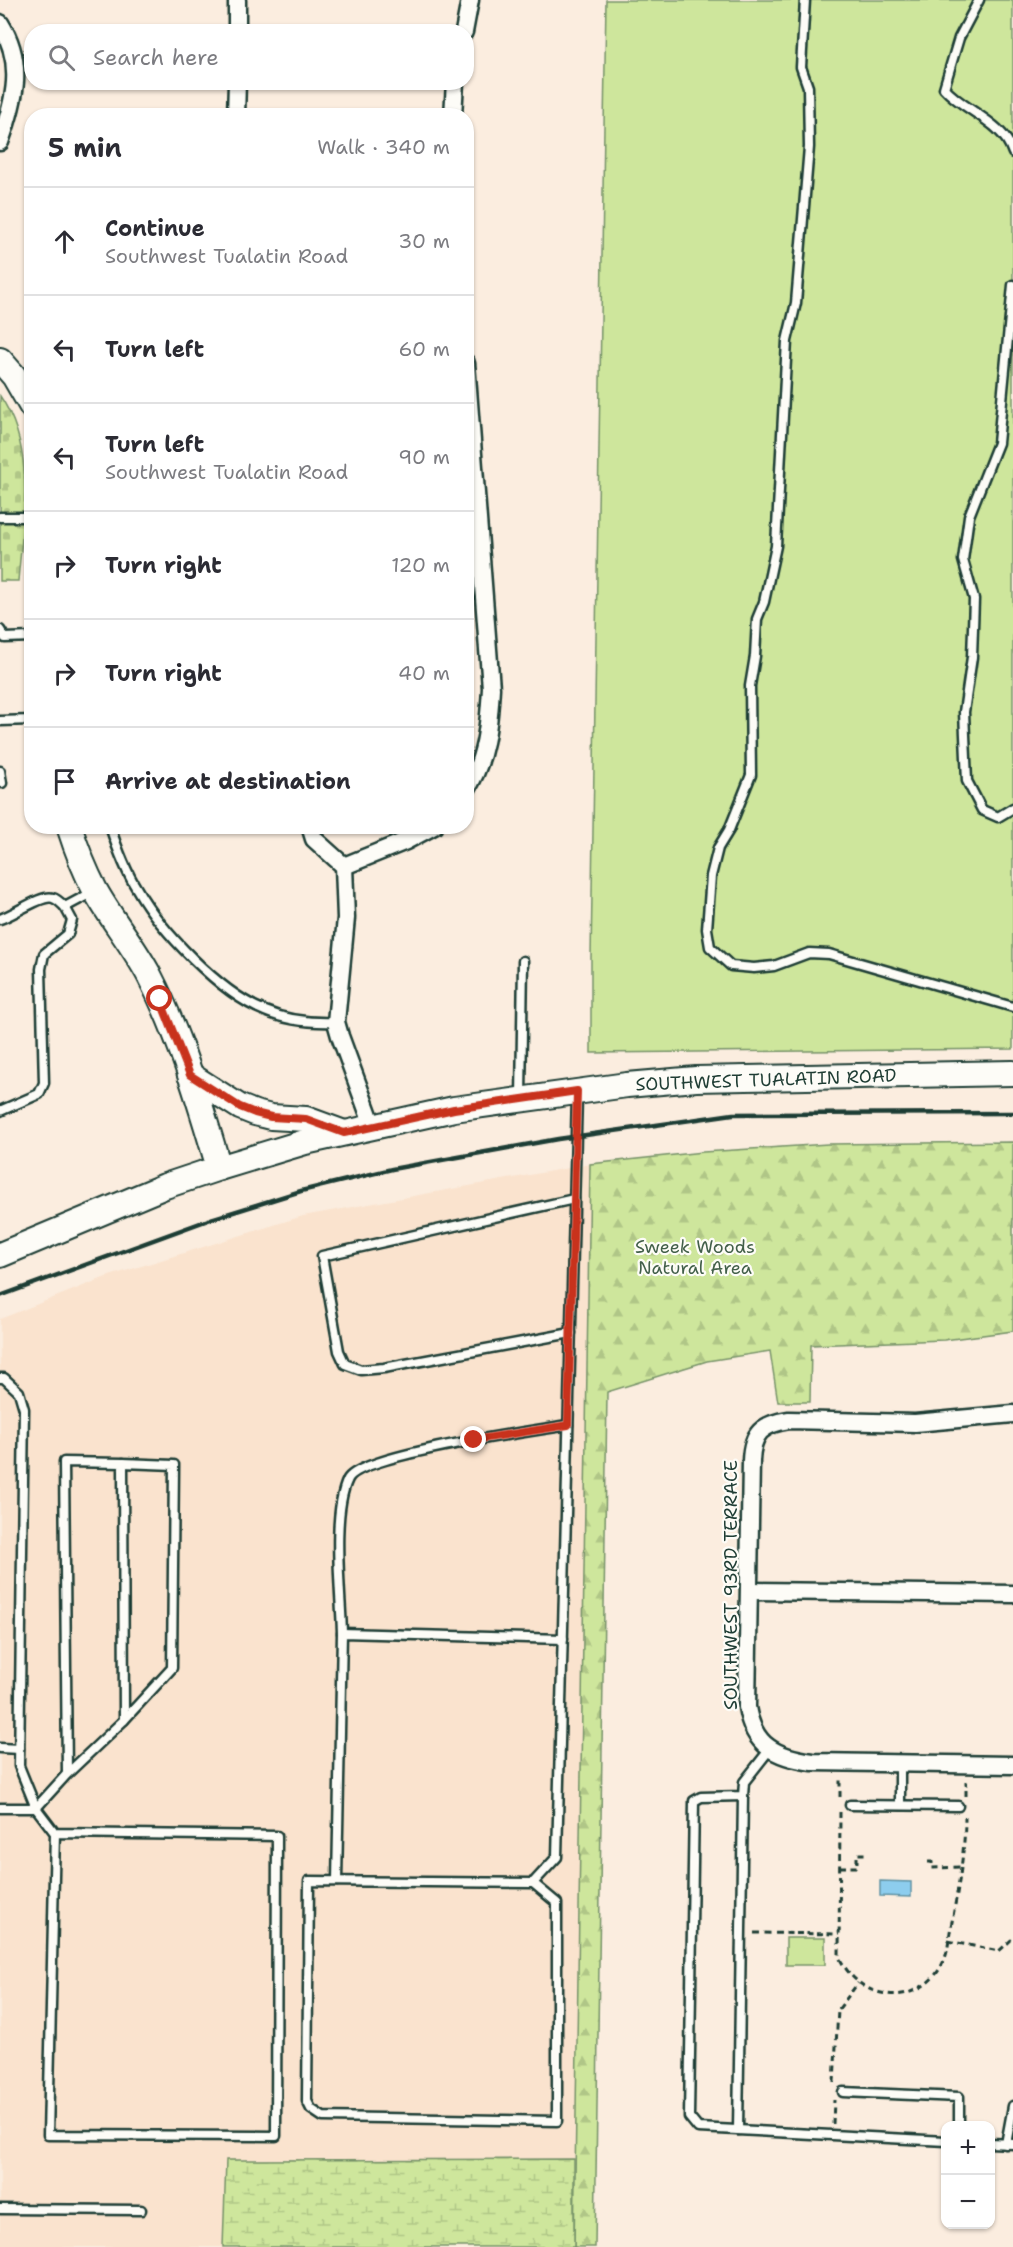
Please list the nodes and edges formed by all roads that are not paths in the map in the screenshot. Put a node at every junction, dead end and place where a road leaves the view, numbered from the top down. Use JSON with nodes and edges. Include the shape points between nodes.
{"nodes":[{"id":1,"x":237,"y":0,"type":"edge"},
{"id":2,"x":470,"y":0,"type":"edge"},
{"id":3,"x":805,"y":0,"type":"edge"},
{"id":4,"x":979,"y":0,"type":"edge"},
{"id":5,"x":0,"y":23,"type":"edge"},
{"id":6,"x":237,"y":24,"type":"edge"},
{"id":7,"x":466,"y":24,"type":"edge"},
{"id":8,"x":237,"y":90,"type":"edge"},
{"id":9,"x":455,"y":90,"type":"edge"},
{"id":10,"x":236,"y":108,"type":"edge"},
{"id":11,"x":453,"y":108,"type":"edge"},
{"id":12,"x":0,"y":142,"type":"edge"},
{"id":13,"x":1013,"y":153,"type":"edge"},
{"id":14,"x":1013,"y":285,"type":"edge"},
{"id":15,"x":0,"y":360,"type":"edge"},
{"id":16,"x":24,"y":393,"type":"edge"},
{"id":17,"x":474,"y":467,"type":"edge"},
{"id":18,"x":0,"y":517,"type":"edge"},
{"id":19,"x":24,"y":517,"type":"edge"},
{"id":20,"x":0,"y":630,"type":"edge"},
{"id":21,"x":24,"y":637,"type":"edge"},
{"id":22,"x":24,"y":720,"type":"edge"},
{"id":23,"x":0,"y":722,"type":"edge"},
{"id":24,"x":0,"y":771,"type":"edge"},
{"id":25,"x":474,"y":774,"type":"edge"},
{"id":26,"x":2,"y":783,"type":"dead end"},
{"id":27,"x":1013,"y":808,"type":"edge"},
{"id":28,"x":72,"y":834,"type":"edge"},
{"id":29,"x":113,"y":834,"type":"edge"},
{"id":30,"x":313,"y":834,"type":"edge"},
{"id":31,"x":419,"y":834,"type":"edge"},
{"id":32,"x":344,"y":866,"type":"junction"},
{"id":33,"x":96,"y":891,"type":"junction"},
{"id":34,"x":65,"y":907,"type":"junction"},
{"id":35,"x":0,"y":919,"type":"edge"},
{"id":36,"x":523,"y":961,"type":"dead end"},
{"id":37,"x":1013,"y":1007,"type":"edge"},
{"id":38,"x":336,"y":1022,"type":"junction"},
{"id":39,"x":1013,"y":1073,"type":"edge"},
{"id":40,"x":190,"y":1075,"type":"junction"},
{"id":41,"x":577,"y":1091,"type":"junction"},
{"id":42,"x":521,"y":1099,"type":"junction"},
{"id":43,"x":0,"y":1111,"type":"edge"},
{"id":44,"x":373,"y":1126,"type":"junction"},
{"id":45,"x":344,"y":1133,"type":"junction"},
{"id":46,"x":219,"y":1168,"type":"junction"},
{"id":47,"x":574,"y":1199,"type":"junction"},
{"id":48,"x":0,"y":1255,"type":"edge"},
{"id":49,"x":571,"y":1332,"type":"junction"},
{"id":50,"x":0,"y":1378,"type":"edge"},
{"id":51,"x":1013,"y":1414,"type":"edge"},
{"id":52,"x":568,"y":1425,"type":"junction"},
{"id":53,"x":123,"y":1463,"type":"junction"},
{"id":54,"x":750,"y":1591,"type":"junction"},
{"id":55,"x":1013,"y":1594,"type":"edge"},
{"id":56,"x":342,"y":1633,"type":"junction"},
{"id":57,"x":563,"y":1639,"type":"junction"},
{"id":58,"x":124,"y":1720,"type":"junction"},
{"id":59,"x":765,"y":1744,"type":"junction"},
{"id":60,"x":0,"y":1748,"type":"edge"},
{"id":61,"x":19,"y":1749,"type":"junction"},
{"id":62,"x":900,"y":1764,"type":"junction"},
{"id":63,"x":1013,"y":1765,"type":"edge"},
{"id":64,"x":68,"y":1774,"type":"junction"},
{"id":65,"x":743,"y":1796,"type":"junction"},
{"id":66,"x":850,"y":1805,"type":"dead end"},
{"id":67,"x":900,"y":1805,"type":"junction"},
{"id":68,"x":962,"y":1806,"type":"road end"},
{"id":69,"x":0,"y":1808,"type":"edge"},
{"id":70,"x":36,"y":1808,"type":"junction"},
{"id":71,"x":0,"y":1819,"type":"edge"},
{"id":72,"x":55,"y":1833,"type":"junction"},
{"id":73,"x":337,"y":1881,"type":"junction"},
{"id":74,"x":532,"y":1883,"type":"junction"},
{"id":75,"x":843,"y":2092,"type":"dead end"},
{"id":76,"x":1013,"y":2106,"type":"edge"},
{"id":77,"x":959,"y":2121,"type":"edge"},
{"id":78,"x":738,"y":2130,"type":"junction"},
{"id":79,"x":941,"y":2141,"type":"edge"},
{"id":80,"x":995,"y":2143,"type":"edge"},
{"id":81,"x":1010,"y":2144,"type":"edge"},
{"id":82,"x":0,"y":2209,"type":"edge"},
{"id":83,"x":141,"y":2210,"type":"dead end"}],
"edges":[{"from":1,"to":6,"type":"street"},
{"from":2,"to":7,"type":"street"},
{"from":3,"to":37,"type":"lane","via":[[801,66],[808,87],[809,147],[796,303],[787,341],[776,546],[757,619],[750,686],[751,775],[718,848],[711,876],[707,928],[710,947],[731,966],[754,968],[774,966],[809,953],[829,954]]},
{"from":4,"to":13,"type":"lane","via":[[959,38],[944,88],[993,124]]},
{"from":5,"to":12,"type":"street","via":[[16,64],[10,113]]},
{"from":8,"to":10,"type":"street"},
{"from":9,"to":11,"type":"street"},
{"from":14,"to":27,"type":"lane","via":[[998,442],[969,516],[963,560],[974,599],[972,657],[964,712],[967,781],[982,810],[998,817]]},
{"from":15,"to":16,"type":"main road"},
{"from":17,"to":25,"type":"street","via":[[491,688],[482,757]]},
{"from":18,"to":19,"type":"lane"},
{"from":20,"to":21,"type":"lane","via":[[5,638]]},
{"from":22,"to":23,"type":"lane"},
{"from":24,"to":26,"type":"lane"},
{"from":28,"to":33,"type":"main road"},
{"from":29,"to":38,"type":"lane","via":[[137,891],[190,955],[229,990],[265,1011],[310,1023]]},
{"from":30,"to":32,"type":"street"},
{"from":31,"to":32,"type":"street"},
{"from":32,"to":38,"type":"street","via":[[346,918]]},
{"from":33,"to":34,"type":"lane"},
{"from":33,"to":40,"type":"main road","via":[[148,974]]},
{"from":34,"to":35,"type":"lane","via":[[54,898],[45,897]]},
{"from":34,"to":43,"type":"lane","via":[[72,920],[68,934],[44,954],[41,969],[44,1083],[39,1094]]},
{"from":36,"to":42,"type":"lane"},
{"from":38,"to":44,"type":"street"},
{"from":39,"to":41,"type":"main road","name":"SOUTHWEST TUALATIN ROAD","via":[[706,1079]]},
{"from":40,"to":45,"type":"main road","via":[[255,1113],[306,1119]]},
{"from":40,"to":46,"type":"main road"},
{"from":41,"to":42,"type":"main road","name":"SOUTHWEST TUALATIN ROAD"},
{"from":41,"to":47,"type":"lane"},
{"from":42,"to":44,"type":"main road","name":"SOUTHWEST TUALATIN ROAD"},
{"from":44,"to":45,"type":"main road","name":"SOUTHWEST TUALATIN ROAD"},
{"from":45,"to":46,"type":"main road","name":"SOUTHWEST TUALATIN ROAD"},
{"from":46,"to":48,"type":"main road","name":"SOUTHWEST TUALATIN ROAD","via":[[165,1186]]},
{"from":47,"to":49,"type":"lane"},
{"from":47,"to":49,"type":"lane","via":[[322,1256],[339,1351],[345,1364],[361,1370]]},
{"from":49,"to":52,"type":"lane"},
{"from":50,"to":61,"type":"lane","via":[[19,1392],[24,1409]]},
{"from":51,"to":54,"type":"street","name":"SOUTHWEST 93RD TERRACE","via":[[915,1423],[771,1422],[759,1431],[752,1445]]},
{"from":52,"to":56,"type":"lane","via":[[400,1456],[358,1469],[350,1476],[338,1517]]},
{"from":52,"to":57,"type":"lane"},
{"from":53,"to":58,"type":"lane"},
{"from":53,"to":58,"type":"lane","via":[[174,1465],[172,1668]]},
{"from":53,"to":64,"type":"lane","via":[[64,1462]]},
{"from":54,"to":55,"type":"street"},
{"from":54,"to":59,"type":"street","name":"SOUTHWEST 93RD TERRACE","via":[[747,1707],[750,1724]]},
{"from":56,"to":57,"type":"lane"},
{"from":56,"to":73,"type":"lane"},
{"from":57,"to":74,"type":"lane","via":[[557,1857]]},
{"from":58,"to":64,"type":"lane"},
{"from":59,"to":62,"type":"street","via":[[788,1759]]},
{"from":59,"to":65,"type":"lane","via":[[744,1782]]},
{"from":60,"to":61,"type":"lane"},
{"from":61,"to":70,"type":"lane","via":[[19,1766]]},
{"from":62,"to":63,"type":"street"},
{"from":62,"to":67,"type":"lane"},
{"from":64,"to":70,"type":"lane"},
{"from":65,"to":78,"type":"lane"},
{"from":65,"to":78,"type":"lane","via":[[701,1797],[694,1801],[689,2094],[689,2117],[698,2128]]},
{"from":66,"to":67,"type":"lane"},
{"from":67,"to":68,"type":"lane"},
{"from":69,"to":70,"type":"lane"},
{"from":69,"to":71,"type":"lane"},
{"from":70,"to":72,"type":"lane"},
{"from":72,"to":72,"type":"lane","via":[[277,1836],[276,2136],[48,2135]]},
{"from":73,"to":74,"type":"lane"},
{"from":73,"to":74,"type":"lane","via":[[309,1881],[307,2101],[311,2109],[323,2117],[557,2121],[557,1903]]},
{"from":75,"to":77,"type":"lane","via":[[959,2097]]},
{"from":76,"to":81,"type":"lane"},
{"from":78,"to":79,"type":"lane"},
{"from":80,"to":81,"type":"lane"},
{"from":82,"to":83,"type":"lane"}]}
